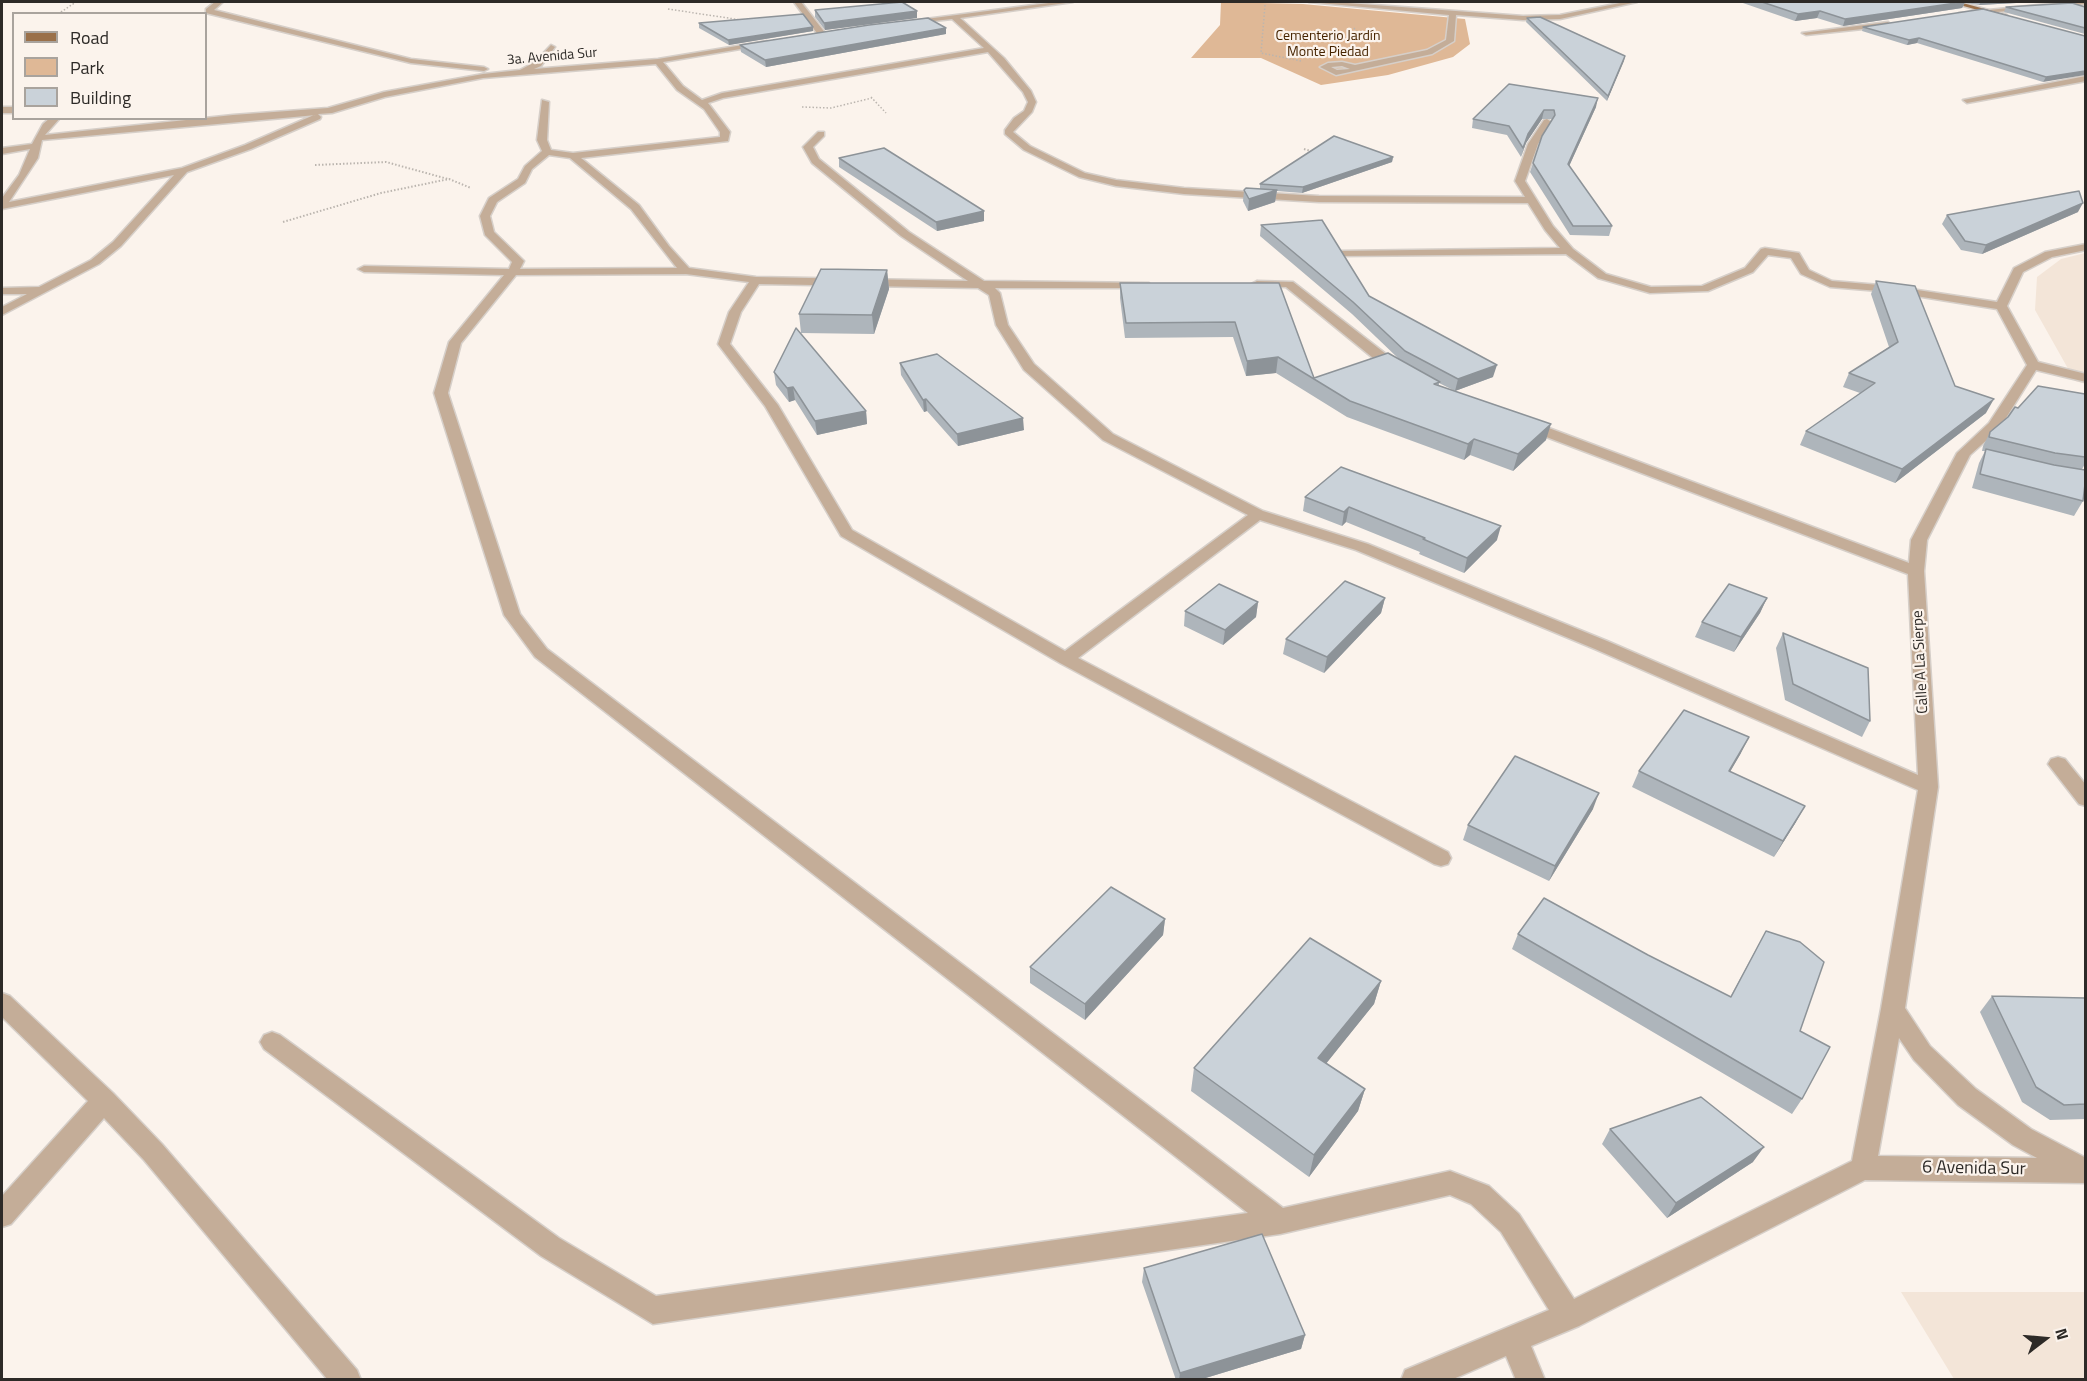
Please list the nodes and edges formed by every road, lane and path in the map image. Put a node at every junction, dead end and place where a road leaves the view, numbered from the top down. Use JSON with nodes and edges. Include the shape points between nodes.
{"nodes":[{"id":1,"x":76,"y":2,"type":"edge"},
{"id":2,"x":219,"y":2,"type":"edge"},
{"id":3,"x":798,"y":2,"type":"edge"},
{"id":4,"x":1069,"y":2,"type":"edge"},
{"id":5,"x":1313,"y":2,"type":"edge"},
{"id":6,"x":1633,"y":2,"type":"edge"},
{"id":7,"x":1953,"y":2,"type":"edge"},
{"id":8,"x":2085,"y":2,"type":"edge"},
{"id":9,"x":1265,"y":5,"type":"dead end"},
{"id":10,"x":668,"y":9,"type":"dead end"},
{"id":11,"x":1982,"y":9,"type":"junction"},
{"id":12,"x":61,"y":12,"type":"edge"},
{"id":13,"x":207,"y":12,"type":"edge"},
{"id":14,"x":1453,"y":13,"type":"junction"},
{"id":15,"x":1951,"y":15,"type":"edge"},
{"id":16,"x":955,"y":17,"type":"junction"},
{"id":17,"x":2017,"y":19,"type":"edge"},
{"id":18,"x":741,"y":21,"type":"edge"},
{"id":19,"x":901,"y":23,"type":"edge"},
{"id":20,"x":1899,"y":23,"type":"edge"},
{"id":21,"x":1351,"y":26,"type":"dead end"},
{"id":22,"x":834,"y":32,"type":"edge"},
{"id":23,"x":1806,"y":33,"type":"dead end"},
{"id":24,"x":822,"y":34,"type":"junction"},
{"id":25,"x":810,"y":36,"type":"edge"},
{"id":26,"x":775,"y":42,"type":"edge"},
{"id":27,"x":551,"y":47,"type":"dead end"},
{"id":28,"x":989,"y":50,"type":"junction"},
{"id":29,"x":658,"y":61,"type":"junction"},
{"id":30,"x":1325,"y":66,"type":"joint"},
{"id":31,"x":1354,"y":66,"type":"junction"},
{"id":32,"x":525,"y":72,"type":"junction"},
{"id":33,"x":2085,"y":78,"type":"edge"},
{"id":34,"x":872,"y":98,"type":"dead end"},
{"id":35,"x":1967,"y":100,"type":"dead end"},
{"id":36,"x":545,"y":102,"type":"dead end"},
{"id":37,"x":700,"y":103,"type":"junction"},
{"id":38,"x":800,"y":107,"type":"dead end"},
{"id":39,"x":329,"y":111,"type":"junction"},
{"id":40,"x":54,"y":120,"type":"edge"},
{"id":41,"x":1547,"y":122,"type":"edge"},
{"id":42,"x":821,"y":134,"type":"dead end"},
{"id":43,"x":36,"y":142,"type":"junction"},
{"id":44,"x":1304,"y":149,"type":"dead end"},
{"id":45,"x":2,"y":151,"type":"edge"},
{"id":46,"x":547,"y":152,"type":"junction"},
{"id":47,"x":1314,"y":152,"type":"edge"},
{"id":48,"x":573,"y":156,"type":"junction"},
{"id":49,"x":315,"y":165,"type":"dead end"},
{"id":50,"x":184,"y":170,"type":"junction"},
{"id":51,"x":449,"y":179,"type":"junction"},
{"id":52,"x":493,"y":200,"type":"junction"},
{"id":53,"x":1530,"y":200,"type":"junction"},
{"id":54,"x":2,"y":205,"type":"edge"},
{"id":55,"x":283,"y":222,"type":"dead end"},
{"id":56,"x":2085,"y":247,"type":"edge"},
{"id":57,"x":1569,"y":251,"type":"junction"},
{"id":58,"x":1341,"y":254,"type":"edge"},
{"id":59,"x":364,"y":269,"type":"dead end"},
{"id":60,"x":686,"y":271,"type":"junction"},
{"id":61,"x":513,"y":272,"type":"junction"},
{"id":62,"x":756,"y":280,"type":"junction"},
{"id":63,"x":982,"y":284,"type":"junction"},
{"id":64,"x":1242,"y":284,"type":"edge"},
{"id":65,"x":1161,"y":285,"type":"edge"},
{"id":66,"x":41,"y":290,"type":"junction"},
{"id":67,"x":2,"y":291,"type":"edge"},
{"id":68,"x":2001,"y":306,"type":"junction"},
{"id":69,"x":2,"y":312,"type":"edge"},
{"id":70,"x":2033,"y":365,"type":"junction"},
{"id":71,"x":1410,"y":374,"type":"edge"},
{"id":72,"x":2085,"y":378,"type":"edge"},
{"id":73,"x":1511,"y":419,"type":"edge"},
{"id":74,"x":1964,"y":453,"type":"junction"},
{"id":75,"x":1984,"y":458,"type":"edge"},
{"id":76,"x":1258,"y":514,"type":"junction"},
{"id":77,"x":1916,"y":571,"type":"junction"},
{"id":78,"x":1066,"y":659,"type":"junction"},
{"id":79,"x":2058,"y":764,"type":"dead end"},
{"id":80,"x":1928,"y":787,"type":"junction"},
{"id":81,"x":2085,"y":799,"type":"edge"},
{"id":82,"x":1441,"y":858,"type":"dead end"},
{"id":83,"x":2,"y":1003,"type":"edge"},
{"id":84,"x":1893,"y":1009,"type":"junction"},
{"id":85,"x":272,"y":1042,"type":"dead end"},
{"id":86,"x":104,"y":1101,"type":"junction"},
{"id":87,"x":1863,"y":1168,"type":"junction"},
{"id":88,"x":2085,"y":1171,"type":"edge"},
{"id":89,"x":2,"y":1215,"type":"edge"},
{"id":90,"x":1280,"y":1221,"type":"junction"},
{"id":91,"x":1569,"y":1316,"type":"junction"},
{"id":92,"x":1513,"y":1338,"type":"junction"},
{"id":93,"x":347,"y":1380,"type":"edge"},
{"id":94,"x":1415,"y":1380,"type":"edge"},
{"id":95,"x":1531,"y":1380,"type":"edge"}],
"edges":[{"from":1,"to":12,"type":"path"},
{"from":2,"to":13,"type":"street"},
{"from":3,"to":24,"type":"street"},
{"from":4,"to":16,"type":"street"},
{"from":5,"to":14,"type":"street"},
{"from":6,"to":14,"type":"street","via":[[1560,17]]},
{"from":7,"to":11,"type":"main road"},
{"from":8,"to":11,"type":"street"},
{"from":9,"to":30,"type":"path","via":[[1261,53]]},
{"from":10,"to":18,"type":"path"},
{"from":11,"to":15,"type":"street"},
{"from":11,"to":17,"type":"main road"},
{"from":13,"to":32,"type":"street","via":[[411,61]]},
{"from":14,"to":31,"type":"street","via":[[1450,41],[1429,52]]},
{"from":16,"to":19,"type":"street"},
{"from":16,"to":28,"type":"street"},
{"from":20,"to":23,"type":"street"},
{"from":21,"to":31,"type":"path","via":[[1365,44]]},
{"from":22,"to":24,"type":"street"},
{"from":24,"to":25,"type":"street"},
{"from":26,"to":29,"type":"street","name":"3a. Avenida Sur"},
{"from":27,"to":32,"type":"street","via":[[538,64]]},
{"from":28,"to":37,"type":"street"},
{"from":28,"to":53,"type":"street","via":[[1018,78],[1032,102],[1028,112],[1008,132],[1027,148],[1082,175],[1184,191],[1319,199]]},
{"from":29,"to":32,"type":"street","name":"3a. Avenida Sur"},
{"from":29,"to":37,"type":"street","via":[[680,88]]},
{"from":30,"to":31,"type":"street","via":[[1327,71],[1347,73],[1357,70]]},
{"from":32,"to":39,"type":"street","name":"3a. Avenida Sur","via":[[452,81]]},
{"from":33,"to":35,"type":"street"},
{"from":34,"to":38,"type":"path","via":[[831,108]]},
{"from":36,"to":46,"type":"street","via":[[542,140]]},
{"from":37,"to":48,"type":"street","via":[[725,132],[725,139]]},
{"from":39,"to":43,"type":"street","name":"3a. Avenida Sur","via":[[233,118]]},
{"from":39,"to":50,"type":"street"},
{"from":40,"to":43,"type":"street"},
{"from":41,"to":53,"type":"street","via":[[1533,144],[1520,181]]},
{"from":42,"to":63,"type":"street","via":[[808,147],[815,161],[905,234]]},
{"from":43,"to":45,"type":"street","name":"3a. Avenida Sur"},
{"from":43,"to":54,"type":"street","via":[[33,158]]},
{"from":44,"to":47,"type":"path"},
{"from":46,"to":48,"type":"street"},
{"from":46,"to":52,"type":"street","via":[[528,168],[522,182]]},
{"from":48,"to":60,"type":"street","via":[[635,207]]},
{"from":49,"to":51,"type":"path","via":[[386,162]]},
{"from":50,"to":54,"type":"street"},
{"from":50,"to":66,"type":"street","via":[[95,262]]},
{"from":51,"to":52,"type":"path"},
{"from":51,"to":55,"type":"path","via":[[381,193]]},
{"from":52,"to":61,"type":"street","via":[[485,216],[489,233],[518,261]]},
{"from":53,"to":57,"type":"street"},
{"from":56,"to":68,"type":"street","via":[[2049,254],[2018,270]]},
{"from":57,"to":58,"type":"street"},
{"from":57,"to":68,"type":"street","via":[[1602,276],[1650,290],[1704,289],[1749,270],[1765,251],[1795,255],[1805,272],[1830,284]]},
{"from":59,"to":61,"type":"street"},
{"from":60,"to":61,"type":"street"},
{"from":60,"to":62,"type":"street"},
{"from":61,"to":90,"type":"street","via":[[455,342],[441,393],[512,615],[541,654]]},
{"from":62,"to":63,"type":"street"},
{"from":62,"to":78,"type":"street","via":[[735,312],[724,344],[771,405],[846,533]]},
{"from":63,"to":65,"type":"street"},
{"from":63,"to":76,"type":"street","via":[[994,293],[1002,325],[1029,367],[1108,437]]},
{"from":64,"to":71,"type":"street","via":[[1289,284],[1382,359]]},
{"from":66,"to":67,"type":"street"},
{"from":66,"to":69,"type":"street"},
{"from":68,"to":70,"type":"street"},
{"from":70,"to":72,"type":"street"},
{"from":70,"to":74,"type":"street","name":"Calle A La Sierpe","via":[[1994,426]]},
{"from":73,"to":77,"type":"street"},
{"from":74,"to":75,"type":"street"},
{"from":74,"to":77,"type":"street","name":"Calle A La Sierpe","via":[[1918,540]]},
{"from":76,"to":78,"type":"street"},
{"from":76,"to":80,"type":"street","via":[[1362,548],[1601,645]]},
{"from":77,"to":80,"type":"street","name":"Calle A La Sierpe"},
{"from":78,"to":82,"type":"street"},
{"from":79,"to":81,"type":"street"},
{"from":80,"to":84,"type":"street","name":"Calle A La Sierpe"},
{"from":83,"to":86,"type":"street"},
{"from":84,"to":87,"type":"street","name":"Calle A La Sierpe"},
{"from":84,"to":88,"type":"street","via":[[1922,1053],[1967,1097],[2022,1137]]},
{"from":85,"to":90,"type":"street","via":[[550,1247],[653,1310]]},
{"from":86,"to":89,"type":"street"},
{"from":86,"to":93,"type":"street","via":[[153,1152]]},
{"from":87,"to":88,"type":"street","name":"6 Avenida Sur"},
{"from":87,"to":91,"type":"street"},
{"from":90,"to":91,"type":"street","via":[[1450,1183],[1480,1196],[1510,1223]]},
{"from":91,"to":92,"type":"street"},
{"from":92,"to":94,"type":"street"},
{"from":92,"to":95,"type":"street"}]}
